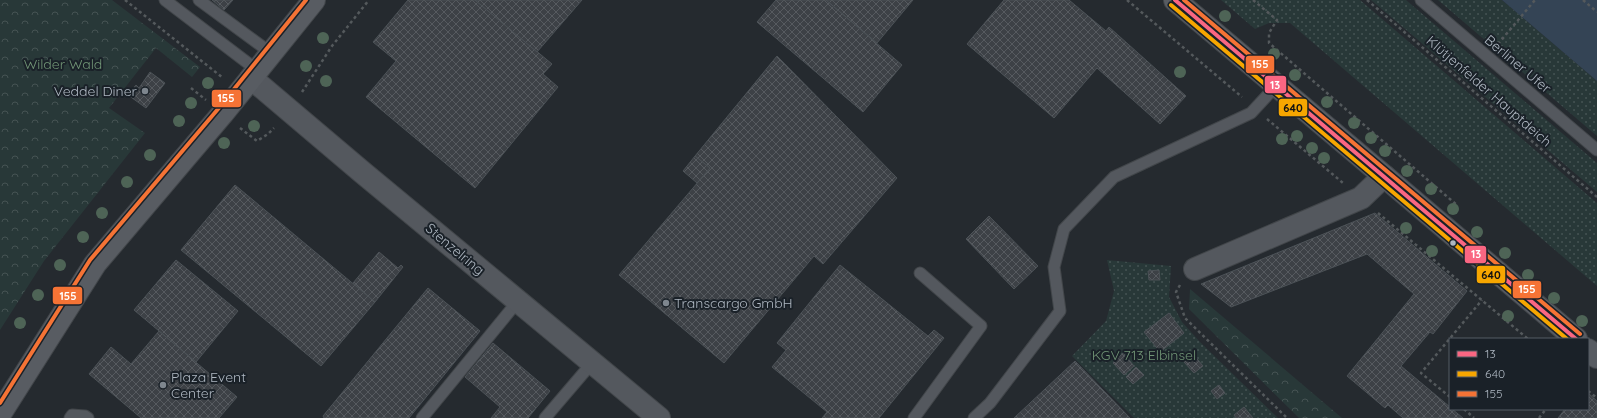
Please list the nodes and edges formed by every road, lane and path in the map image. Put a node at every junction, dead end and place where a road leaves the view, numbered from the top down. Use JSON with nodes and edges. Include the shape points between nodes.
{"nodes":[{"id":1,"x":125,"y":0,"type":"edge"},
{"id":2,"x":165,"y":0,"type":"edge"},
{"id":3,"x":200,"y":0,"type":"edge"},
{"id":4,"x":314,"y":0,"type":"edge"},
{"id":5,"x":369,"y":0,"type":"edge"},
{"id":6,"x":1175,"y":0,"type":"edge"},
{"id":7,"x":1253,"y":0,"type":"edge"},
{"id":8,"x":1367,"y":0,"type":"edge"},
{"id":9,"x":1420,"y":0,"type":"edge"},
{"id":10,"x":1535,"y":0,"type":"edge"},
{"id":11,"x":1583,"y":0,"type":"edge"},
{"id":12,"x":1597,"y":12,"type":"edge"},
{"id":13,"x":271,"y":53,"type":"junction"},
{"id":14,"x":1487,"y":57,"type":"junction"},
{"id":15,"x":209,"y":66,"type":"dead end"},
{"id":16,"x":254,"y":74,"type":"junction"},
{"id":17,"x":1276,"y":86,"type":"junction"},
{"id":18,"x":191,"y":88,"type":"dead end"},
{"id":19,"x":302,"y":92,"type":"dead end"},
{"id":20,"x":210,"y":103,"type":"dead end"},
{"id":21,"x":237,"y":125,"type":"dead end"},
{"id":22,"x":248,"y":135,"type":"dead end"},
{"id":23,"x":1597,"y":150,"type":"edge"},
{"id":24,"x":1384,"y":176,"type":"junction"},
{"id":25,"x":1597,"y":197,"type":"edge"},
{"id":26,"x":1361,"y":198,"type":"junction"},
{"id":27,"x":1462,"y":210,"type":"dead end"},
{"id":28,"x":1195,"y":269,"type":"joint"},
{"id":29,"x":920,"y":273,"type":"dead end"},
{"id":30,"x":1482,"y":300,"type":"junction"},
{"id":31,"x":518,"y":301,"type":"junction"},
{"id":32,"x":1450,"y":338,"type":"edge"},
{"id":33,"x":1527,"y":338,"type":"edge"},
{"id":34,"x":1575,"y":338,"type":"edge"},
{"id":35,"x":1449,"y":339,"type":"edge"},
{"id":36,"x":1589,"y":351,"type":"edge"},
{"id":37,"x":1597,"y":357,"type":"edge"},
{"id":38,"x":592,"y":363,"type":"junction"},
{"id":39,"x":1589,"y":391,"type":"edge"},
{"id":40,"x":1449,"y":396,"type":"edge"},
{"id":41,"x":1597,"y":398,"type":"edge"},
{"id":42,"x":1465,"y":410,"type":"edge"},
{"id":43,"x":1545,"y":410,"type":"edge"},
{"id":44,"x":0,"y":414,"type":"edge"},
{"id":45,"x":70,"y":418,"type":"edge"},
{"id":46,"x":88,"y":418,"type":"edge"},
{"id":47,"x":422,"y":418,"type":"edge"},
{"id":48,"x":546,"y":418,"type":"edge"},
{"id":49,"x":659,"y":418,"type":"edge"},
{"id":50,"x":914,"y":418,"type":"edge"},
{"id":51,"x":974,"y":418,"type":"edge"},
{"id":52,"x":1287,"y":418,"type":"edge"},
{"id":53,"x":1474,"y":418,"type":"edge"},
{"id":54,"x":1539,"y":418,"type":"edge"}],
"edges":[{"from":1,"to":15,"type":"path"},
{"from":2,"to":16,"type":"lane"},
{"from":3,"to":13,"type":"lane"},
{"from":4,"to":13,"type":"main road"},
{"from":5,"to":19,"type":"path","via":[[332,46]]},
{"from":6,"to":17,"type":"main road"},
{"from":7,"to":27,"type":"path","via":[[1277,20],[1269,33],[1269,43]]},
{"from":8,"to":25,"type":"path","name":"Klütjenfelder Hauptdeich"},
{"from":9,"to":14,"type":"lane","name":"Berliner Ufer"},
{"from":10,"to":14,"type":"path"},
{"from":11,"to":12,"type":"path"},
{"from":13,"to":16,"type":"main road"},
{"from":14,"to":23,"type":"lane","name":"Berliner Ufer"},
{"from":16,"to":31,"type":"street","name":"Stenzelring"},
{"from":16,"to":44,"type":"main road","via":[[95,264]]},
{"from":17,"to":24,"type":"main road"},
{"from":17,"to":51,"type":"lane","via":[[1251,113],[1114,177],[1064,229],[1054,267],[1060,311],[990,402]]},
{"from":18,"to":20,"type":"path"},
{"from":21,"to":22,"type":"path"},
{"from":24,"to":26,"type":"street"},
{"from":24,"to":34,"type":"main road"},
{"from":26,"to":28,"type":"street"},
{"from":26,"to":30,"type":"path"},
{"from":28,"to":52,"type":"path","via":[[1185,275],[1176,292],[1185,318]]},
{"from":29,"to":50,"type":"lane","via":[[981,326]]},
{"from":30,"to":32,"type":"path"},
{"from":30,"to":33,"type":"path"},
{"from":31,"to":38,"type":"street","name":"Stenzelring"},
{"from":31,"to":47,"type":"lane"},
{"from":35,"to":40,"type":"path","via":[[1421,372]]},
{"from":36,"to":37,"type":"main road"},
{"from":38,"to":48,"type":"lane"},
{"from":38,"to":49,"type":"street","name":"Stenzelring"},
{"from":39,"to":41,"type":"path"},
{"from":42,"to":53,"type":"path"},
{"from":43,"to":54,"type":"path"},
{"from":45,"to":46,"type":"lane","via":[[72,415]]}]}
